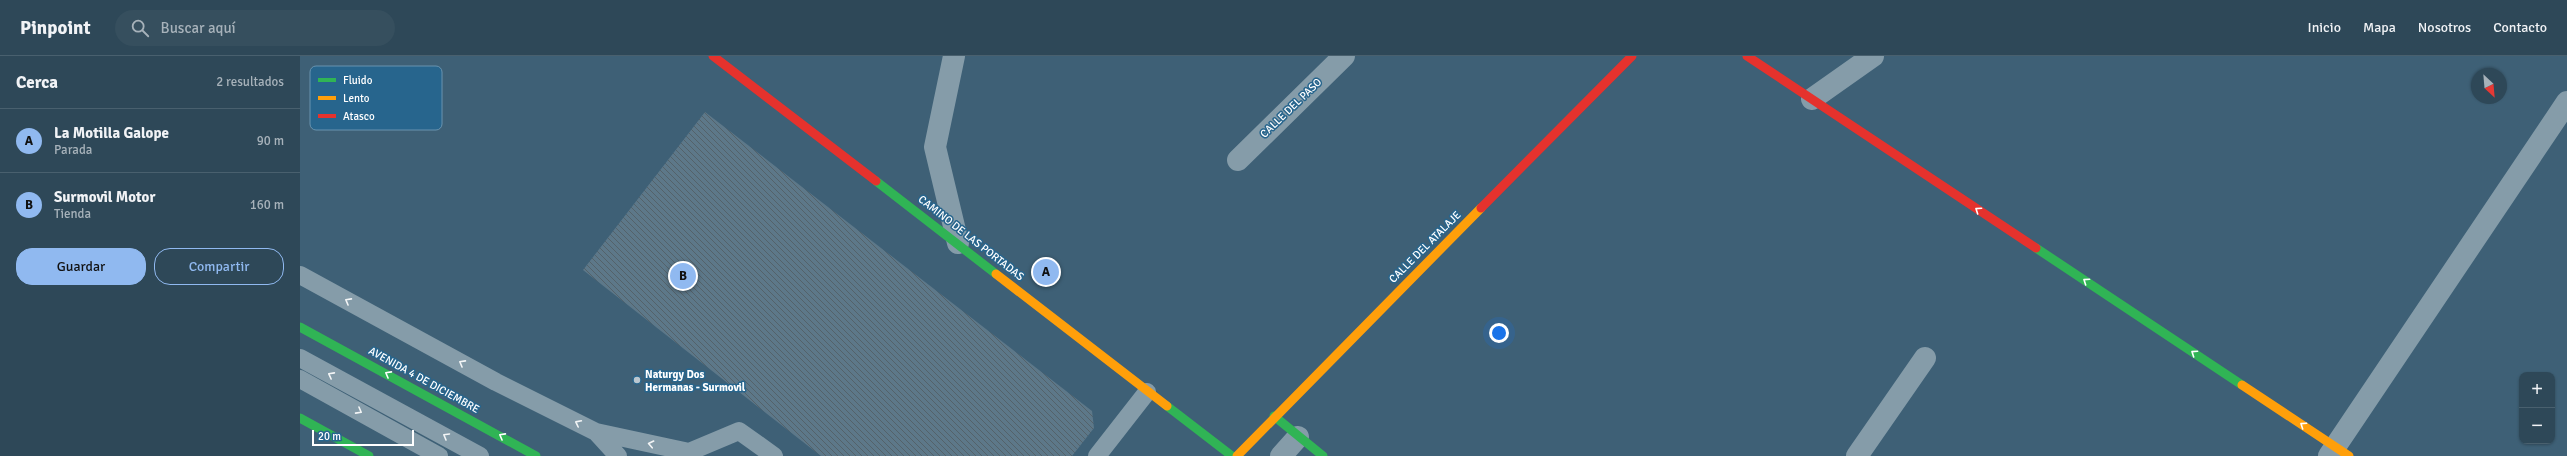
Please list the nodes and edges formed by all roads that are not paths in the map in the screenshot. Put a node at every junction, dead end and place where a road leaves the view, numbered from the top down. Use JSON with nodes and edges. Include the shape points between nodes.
{"nodes":[{"id":1,"x":713,"y":56,"type":"edge"},
{"id":2,"x":954,"y":56,"type":"edge"},
{"id":3,"x":1344,"y":56,"type":"edge"},
{"id":4,"x":1632,"y":56,"type":"edge"},
{"id":5,"x":1747,"y":56,"type":"edge"},
{"id":6,"x":1873,"y":56,"type":"edge"},
{"id":7,"x":1812,"y":99,"type":"junction"},
{"id":8,"x":2567,"y":102,"type":"edge"},
{"id":9,"x":1238,"y":160,"type":"dead end"},
{"id":10,"x":958,"y":243,"type":"junction"},
{"id":11,"x":300,"y":275,"type":"edge"},
{"id":12,"x":300,"y":327,"type":"edge"},
{"id":13,"x":300,"y":358,"type":"edge"},
{"id":14,"x":1925,"y":358,"type":"dead end"},
{"id":15,"x":300,"y":379,"type":"edge"},
{"id":16,"x":1147,"y":392,"type":"junction"},
{"id":17,"x":1274,"y":416,"type":"junction"},
{"id":18,"x":300,"y":418,"type":"edge"},
{"id":19,"x":596,"y":432,"type":"junction"},
{"id":20,"x":1298,"y":437,"type":"junction"},
{"id":21,"x":2338,"y":453,"type":"edge"},
{"id":22,"x":687,"y":454,"type":"edge"},
{"id":23,"x":369,"y":456,"type":"edge"},
{"id":24,"x":439,"y":456,"type":"edge"},
{"id":25,"x":480,"y":456,"type":"edge"},
{"id":26,"x":536,"y":456,"type":"edge"},
{"id":27,"x":618,"y":456,"type":"edge"},
{"id":28,"x":774,"y":456,"type":"edge"},
{"id":29,"x":1097,"y":456,"type":"edge"},
{"id":30,"x":1232,"y":456,"type":"edge"},
{"id":31,"x":1237,"y":456,"type":"edge"},
{"id":32,"x":1281,"y":456,"type":"edge"},
{"id":33,"x":1323,"y":456,"type":"edge"},
{"id":34,"x":1857,"y":456,"type":"edge"}],
"edges":[{"from":1,"to":10,"type":"street","name":"CAMINO DE LAS PORTADAS"},
{"from":2,"to":10,"type":"street","via":[[936,148]]},
{"from":3,"to":9,"type":"street","name":"CALLE DEL PASO"},
{"from":4,"to":17,"type":"street","name":"CALLE DEL ATALAJE"},
{"from":5,"to":7,"type":"street"},
{"from":6,"to":7,"type":"street"},
{"from":21,"to":7,"type":"street","one_way":true},
{"from":8,"to":21,"type":"street"},
{"from":10,"to":16,"type":"street","name":"CAMINO DE LAS PORTADAS"},
{"from":19,"to":11,"type":"lane","one_way":true,"via":[[496,382]]},
{"from":26,"to":12,"type":"street","name":"AVENIDA 4 DE DICIEMBRE","one_way":true},
{"from":25,"to":13,"type":"lane","one_way":true},
{"from":14,"to":34,"type":"street"},
{"from":15,"to":24,"type":"lane","one_way":true},
{"from":16,"to":29,"type":"lane"},
{"from":16,"to":30,"type":"street","name":"CAMINO DE LAS PORTADAS"},
{"from":17,"to":20,"type":"street"},
{"from":17,"to":31,"type":"street","name":"CALLE DEL ATALAJE"},
{"from":18,"to":23,"type":"street"},
{"from":22,"to":19,"type":"lane","one_way":true},
{"from":19,"to":27,"type":"lane"},
{"from":20,"to":32,"type":"street"},
{"from":20,"to":33,"type":"street"},
{"from":22,"to":28,"type":"lane","via":[[739,431]]}]}
